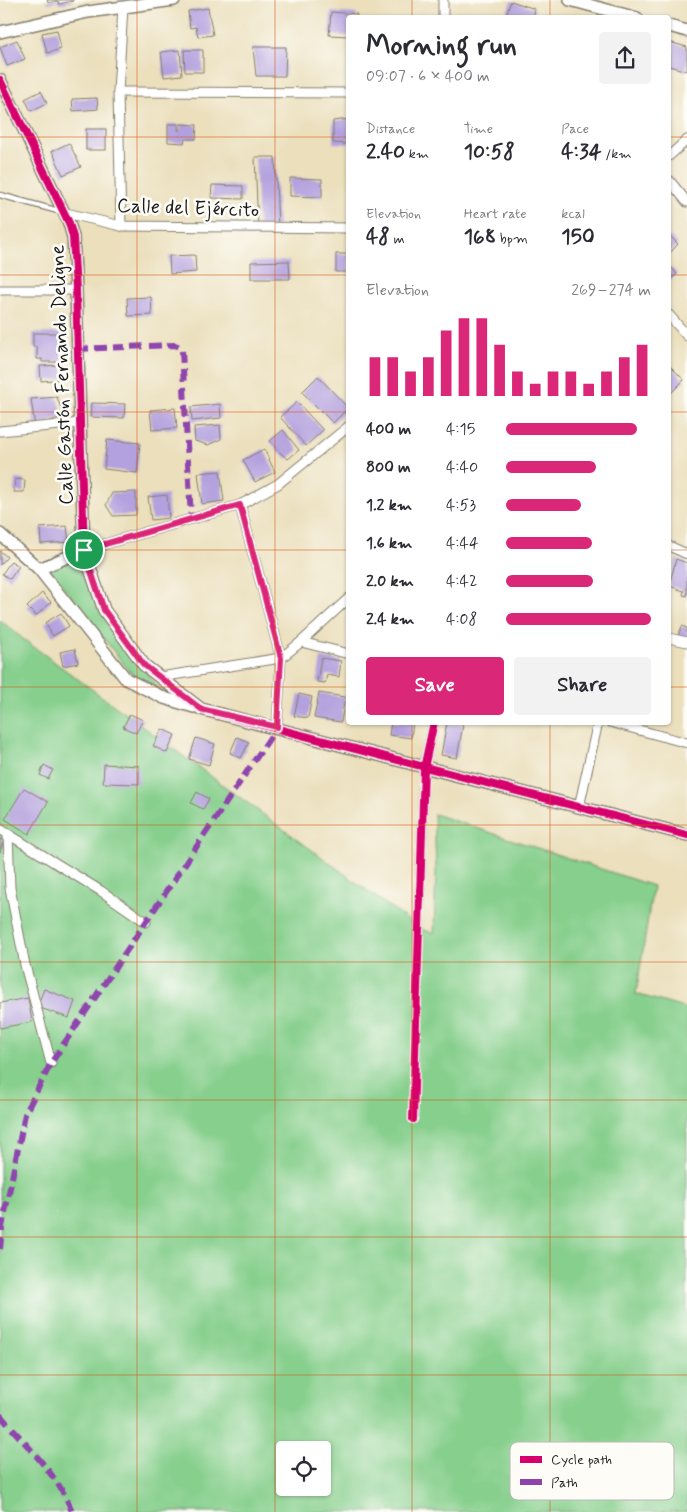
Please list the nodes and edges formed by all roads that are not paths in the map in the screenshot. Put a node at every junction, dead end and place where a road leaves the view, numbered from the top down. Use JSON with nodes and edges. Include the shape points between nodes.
{"nodes":[{"id":1,"x":174,"y":0,"type":"edge"},
{"id":2,"x":442,"y":0,"type":"edge"},
{"id":3,"x":570,"y":0,"type":"edge"},
{"id":4,"x":123,"y":7,"type":"junction"},
{"id":5,"x":443,"y":15,"type":"edge"},
{"id":6,"x":626,"y":15,"type":"edge"},
{"id":7,"x":671,"y":27,"type":"edge"},
{"id":8,"x":687,"y":31,"type":"edge"},
{"id":9,"x":0,"y":32,"type":"edge"},
{"id":10,"x":0,"y":80,"type":"edge"},
{"id":11,"x":118,"y":92,"type":"junction"},
{"id":12,"x":346,"y":93,"type":"edge"},
{"id":13,"x":687,"y":140,"type":"edge"},
{"id":14,"x":671,"y":154,"type":"edge"},
{"id":15,"x":671,"y":182,"type":"edge"},
{"id":16,"x":0,"y":195,"type":"edge"},
{"id":17,"x":687,"y":202,"type":"edge"},
{"id":18,"x":66,"y":213,"type":"junction"},
{"id":19,"x":121,"y":226,"type":"junction"},
{"id":20,"x":346,"y":228,"type":"edge"},
{"id":21,"x":0,"y":290,"type":"edge"},
{"id":22,"x":76,"y":290,"type":"junction"},
{"id":23,"x":671,"y":317,"type":"edge"},
{"id":24,"x":687,"y":336,"type":"edge"},
{"id":25,"x":80,"y":423,"type":"junction"},
{"id":26,"x":346,"y":428,"type":"edge"},
{"id":27,"x":0,"y":431,"type":"edge"},
{"id":28,"x":240,"y":505,"type":"junction"},
{"id":29,"x":0,"y":534,"type":"edge"},
{"id":30,"x":671,"y":547,"type":"edge"},
{"id":31,"x":84,"y":550,"type":"junction"},
{"id":32,"x":687,"y":554,"type":"edge"},
{"id":33,"x":39,"y":569,"type":"junction"},
{"id":34,"x":346,"y":601,"type":"edge"},
{"id":35,"x":671,"y":638,"type":"edge"},
{"id":36,"x":302,"y":642,"type":"junction"},
{"id":37,"x":687,"y":642,"type":"edge"},
{"id":38,"x":346,"y":653,"type":"edge"},
{"id":39,"x":281,"y":658,"type":"junction"},
{"id":40,"x":160,"y":678,"type":"junction"},
{"id":41,"x":201,"y":709,"type":"junction"},
{"id":42,"x":433,"y":725,"type":"edge"},
{"id":43,"x":597,"y":725,"type":"edge"},
{"id":44,"x":621,"y":725,"type":"edge"},
{"id":45,"x":277,"y":727,"type":"junction"},
{"id":46,"x":687,"y":743,"type":"edge"},
{"id":47,"x":424,"y":768,"type":"junction"},
{"id":48,"x":579,"y":807,"type":"junction"},
{"id":49,"x":4,"y":831,"type":"edge"},
{"id":50,"x":687,"y":835,"type":"edge"},
{"id":51,"x":146,"y":922,"type":"dead end"},
{"id":52,"x":51,"y":1063,"type":"dead end"},
{"id":53,"x":413,"y":1119,"type":"dead end"}],
"edges":[{"from":1,"to":4,"type":"street"},
{"from":2,"to":5,"type":"street"},
{"from":3,"to":6,"type":"street"},
{"from":4,"to":9,"type":"street"},
{"from":4,"to":11,"type":"street"},
{"from":7,"to":8,"type":"street"},
{"from":10,"to":18,"type":"street","name":"Calle Gastón Fernando Deligne"},
{"from":11,"to":12,"type":"street"},
{"from":11,"to":19,"type":"street"},
{"from":13,"to":14,"type":"street"},
{"from":15,"to":17,"type":"street"},
{"from":16,"to":18,"type":"lane","name":"Calle del Ejército"},
{"from":18,"to":19,"type":"street","name":"Calle del Ejército"},
{"from":18,"to":22,"type":"street","name":"Calle Gastón Fernando Deligne","via":[[73,237]]},
{"from":19,"to":20,"type":"street","name":"Calle del Ejército"},
{"from":21,"to":22,"type":"street"},
{"from":22,"to":25,"type":"street","name":"Calle Gastón Fernando Deligne"},
{"from":23,"to":24,"type":"street"},
{"from":25,"to":27,"type":"street"},
{"from":25,"to":31,"type":"street","name":"Calle Gastón Fernando Deligne"},
{"from":26,"to":28,"type":"street","via":[[278,484]]},
{"from":28,"to":31,"type":"street"},
{"from":28,"to":39,"type":"street"},
{"from":29,"to":33,"type":"street"},
{"from":30,"to":32,"type":"street"},
{"from":31,"to":33,"type":"street"},
{"from":31,"to":40,"type":"street","name":"Calle Gastón Fernando Deligne","via":[[104,610],[144,665]]},
{"from":33,"to":41,"type":"street","via":[[126,679],[164,698]]},
{"from":34,"to":36,"type":"street"},
{"from":35,"to":37,"type":"street"},
{"from":36,"to":38,"type":"street"},
{"from":36,"to":39,"type":"street"},
{"from":39,"to":40,"type":"street"},
{"from":39,"to":45,"type":"street"},
{"from":40,"to":41,"type":"street","name":"Calle Gastón Fernando Deligne"},
{"from":41,"to":45,"type":"street","name":"Calle Gastón Fernando Deligne"},
{"from":42,"to":47,"type":"street"},
{"from":43,"to":48,"type":"street"},
{"from":44,"to":46,"type":"street"},
{"from":45,"to":47,"type":"street","name":"Calle Gastón Fernando Deligne"},
{"from":47,"to":48,"type":"street","name":"Calle Gastón Fernando Deligne"},
{"from":47,"to":53,"type":"street"},
{"from":48,"to":50,"type":"street","name":"Calle Gastón Fernando Deligne"},
{"from":49,"to":51,"type":"street"},
{"from":49,"to":52,"type":"street","via":[[10,888],[25,965]]}]}
